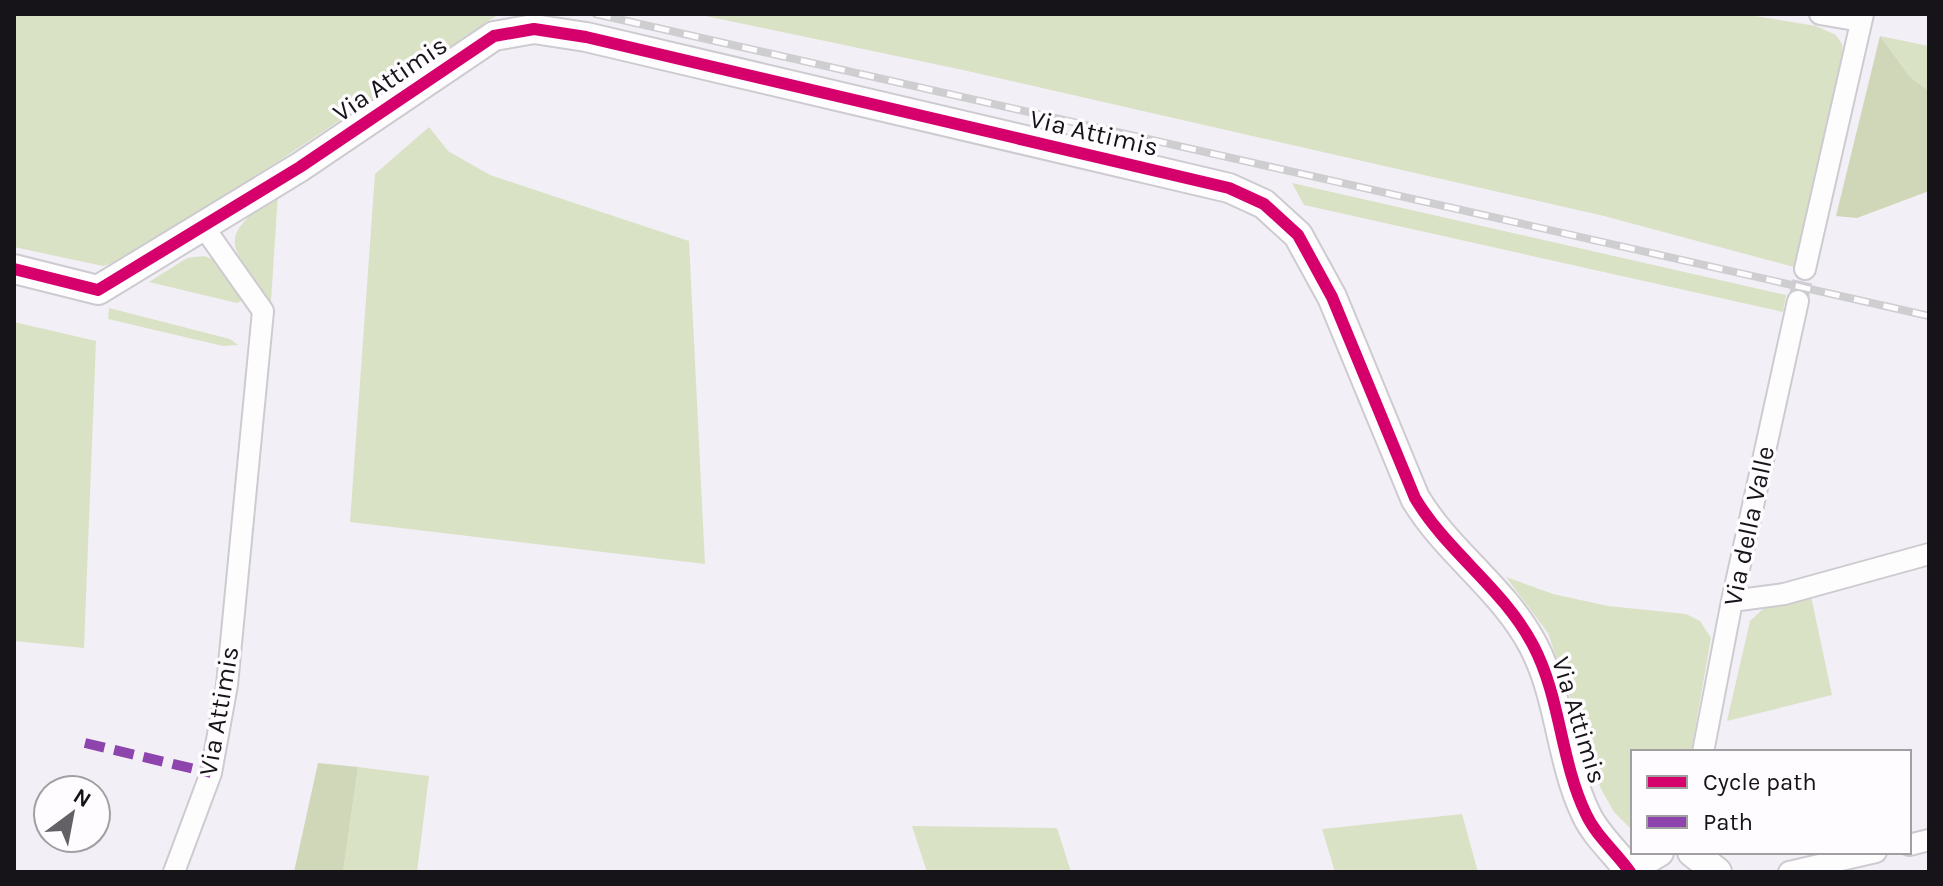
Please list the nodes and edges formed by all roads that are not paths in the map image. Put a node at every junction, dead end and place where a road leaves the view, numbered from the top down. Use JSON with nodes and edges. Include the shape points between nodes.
{"nodes":[{"id":1,"x":1820,"y":14,"type":"edge"},
{"id":2,"x":1862,"y":18,"type":"edge"},
{"id":3,"x":203,"y":226,"type":"junction"},
{"id":4,"x":14,"y":269,"type":"edge"},
{"id":5,"x":1805,"y":269,"type":"tunnel mouth"},
{"id":6,"x":1798,"y":301,"type":"tunnel mouth"},
{"id":7,"x":1929,"y":554,"type":"edge"},
{"id":8,"x":1732,"y":601,"type":"junction"},
{"id":9,"x":1703,"y":750,"type":"edge"},
{"id":10,"x":1867,"y":854,"type":"edge"},
{"id":11,"x":1642,"y":864,"type":"edge"},
{"id":12,"x":174,"y":872,"type":"edge"},
{"id":13,"x":1789,"y":872,"type":"edge"}],
"edges":[{"from":1,"to":2,"type":"street"},
{"from":2,"to":5,"type":"street"},
{"from":3,"to":4,"type":"street","via":[[98,290]]},
{"from":3,"to":11,"type":"street","name":"Via Attimis","via":[[483,43],[504,32],[534,29],[1208,182],[1246,195],[1298,235],[1332,297],[1415,498],[1531,641],[1554,698],[1580,800],[1601,837]]},
{"from":3,"to":12,"type":"street","name":"Via Attimis","via":[[263,311],[227,685],[211,773]]},
{"from":6,"to":8,"type":"street","name":"Via della Valle"},
{"from":7,"to":8,"type":"street","via":[[1784,594]]},
{"from":8,"to":9,"type":"street","name":"Via della Valle"},
{"from":10,"to":13,"type":"street"}]}
